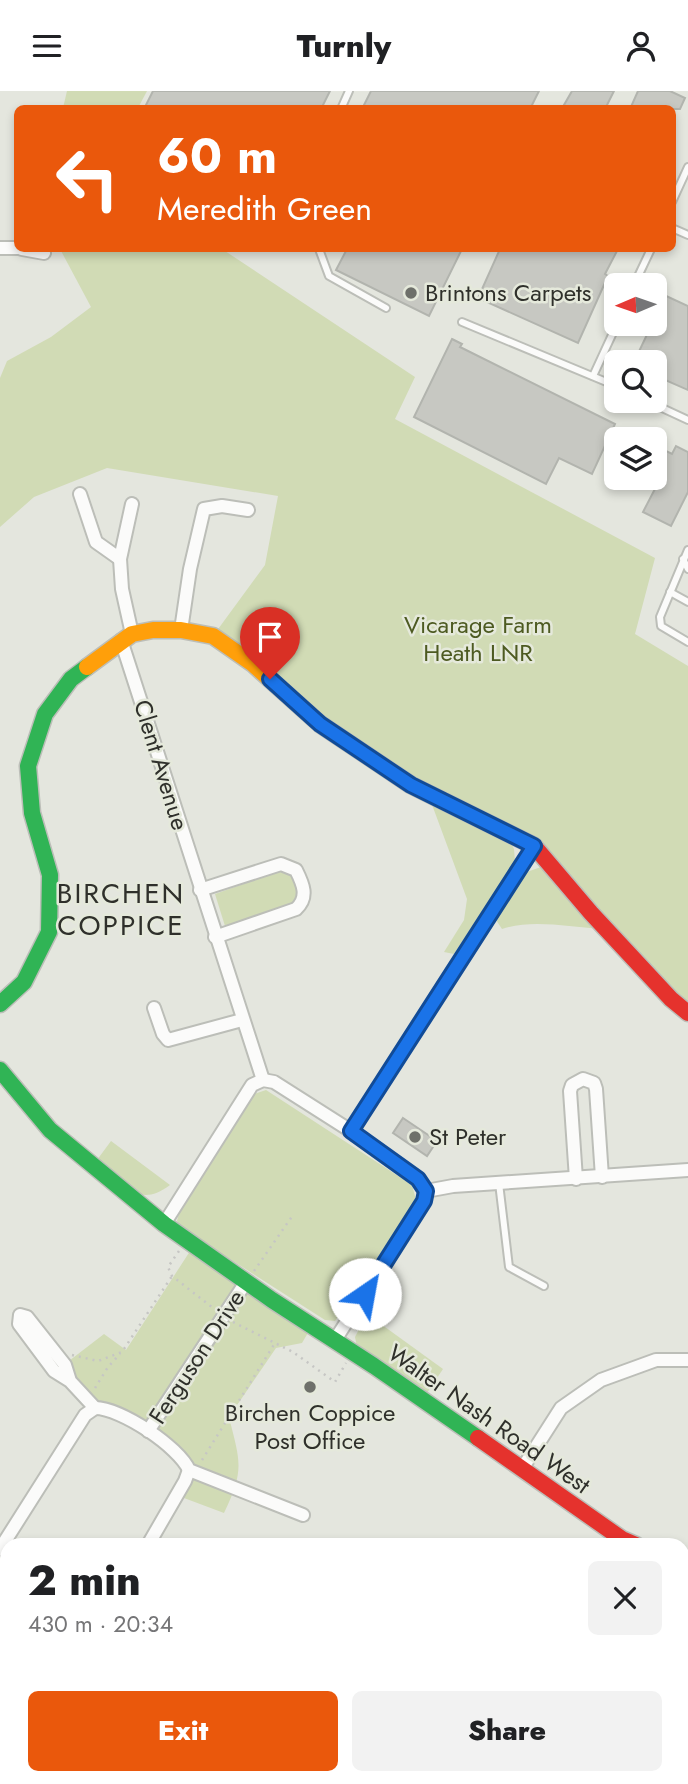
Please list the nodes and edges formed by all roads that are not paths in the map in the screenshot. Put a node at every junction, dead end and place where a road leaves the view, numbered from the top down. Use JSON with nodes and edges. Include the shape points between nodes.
{"nodes":[{"id":1,"x":688,"y":167,"type":"edge"},
{"id":2,"x":676,"y":193,"type":"edge"},
{"id":3,"x":39,"y":252,"type":"edge"},
{"id":4,"x":320,"y":252,"type":"edge"},
{"id":5,"x":650,"y":252,"type":"edge"},
{"id":6,"x":44,"y":253,"type":"dead end"},
{"id":7,"x":640,"y":273,"type":"edge"},
{"id":8,"x":386,"y":308,"type":"dead end"},
{"id":9,"x":462,"y":322,"type":"dead end"},
{"id":10,"x":611,"y":336,"type":"edge"},
{"id":11,"x":593,"y":376,"type":"junction"},
{"id":12,"x":604,"y":381,"type":"edge"},
{"id":13,"x":667,"y":410,"type":"edge"},
{"id":14,"x":688,"y":419,"type":"edge"},
{"id":15,"x":80,"y":494,"type":"dead end"},
{"id":16,"x":132,"y":505,"type":"dead end"},
{"id":17,"x":248,"y":510,"type":"dead end"},
{"id":18,"x":688,"y":550,"type":"edge"},
{"id":19,"x":120,"y":559,"type":"junction"},
{"id":20,"x":683,"y":559,"type":"junction"},
{"id":21,"x":688,"y":569,"type":"edge"},
{"id":22,"x":670,"y":592,"type":"junction"},
{"id":23,"x":688,"y":602,"type":"edge"},
{"id":24,"x":181,"y":630,"type":"junction"},
{"id":25,"x":126,"y":637,"type":"junction"},
{"id":26,"x":688,"y":642,"type":"edge"},
{"id":27,"x":534,"y":846,"type":"junction"},
{"id":28,"x":200,"y":890,"type":"junction"},
{"id":29,"x":215,"y":937,"type":"junction"},
{"id":30,"x":0,"y":1004,"type":"edge"},
{"id":31,"x":154,"y":1008,"type":"dead end"},
{"id":32,"x":688,"y":1013,"type":"edge"},
{"id":33,"x":242,"y":1020,"type":"junction"},
{"id":34,"x":0,"y":1070,"type":"edge"},
{"id":35,"x":263,"y":1080,"type":"junction"},
{"id":36,"x":351,"y":1131,"type":"junction"},
{"id":37,"x":688,"y":1170,"type":"edge"},
{"id":38,"x":602,"y":1177,"type":"junction"},
{"id":39,"x":576,"y":1178,"type":"junction"},
{"id":40,"x":499,"y":1183,"type":"junction"},
{"id":41,"x":426,"y":1191,"type":"junction"},
{"id":42,"x":164,"y":1224,"type":"junction"},
{"id":43,"x":246,"y":1282,"type":"junction"},
{"id":44,"x":544,"y":1286,"type":"dead end"},
{"id":45,"x":335,"y":1340,"type":"junction"},
{"id":46,"x":688,"y":1360,"type":"edge"},
{"id":47,"x":69,"y":1381,"type":"junction"},
{"id":48,"x":95,"y":1408,"type":"junction"},
{"id":49,"x":148,"y":1431,"type":"junction"},
{"id":50,"x":522,"y":1469,"type":"junction"},
{"id":51,"x":192,"y":1471,"type":"junction"},
{"id":52,"x":303,"y":1515,"type":"dead end"},
{"id":53,"x":7,"y":1538,"type":"edge"},
{"id":54,"x":152,"y":1538,"type":"edge"},
{"id":55,"x":621,"y":1538,"type":"edge"}],
"edges":[{"from":1,"to":2,"type":"lane"},
{"from":3,"to":6,"type":"street"},
{"from":4,"to":8,"type":"lane","via":[[329,276]]},
{"from":5,"to":7,"type":"lane"},
{"from":9,"to":11,"type":"lane"},
{"from":10,"to":11,"type":"lane"},
{"from":11,"to":12,"type":"lane"},
{"from":13,"to":14,"type":"lane"},
{"from":15,"to":19,"type":"street","via":[[96,542]]},
{"from":16,"to":19,"type":"street","name":"Clent Avenue"},
{"from":17,"to":24,"type":"street","via":[[204,509]]},
{"from":18,"to":20,"type":"lane"},
{"from":19,"to":25,"type":"street","name":"Clent Avenue"},
{"from":20,"to":21,"type":"lane"},
{"from":20,"to":22,"type":"lane"},
{"from":22,"to":23,"type":"lane"},
{"from":22,"to":26,"type":"lane","via":[[661,626]]},
{"from":24,"to":25,"type":"street","via":[[153,630]]},
{"from":24,"to":27,"type":"street","via":[[214,636],[320,724],[411,785]]},
{"from":25,"to":28,"type":"street","name":"Clent Avenue"},
{"from":25,"to":30,"type":"street","via":[[71,679],[45,714],[28,766],[32,813],[50,875],[49,932],[24,982]]},
{"from":27,"to":32,"type":"street","via":[[591,913]]},
{"from":27,"to":36,"type":"street"},
{"from":28,"to":29,"type":"street","name":"Clent Avenue"},
{"from":28,"to":29,"type":"street","via":[[281,864],[296,870],[301,881],[303,903],[296,909]]},
{"from":29,"to":33,"type":"street","name":"Clent Avenue"},
{"from":31,"to":33,"type":"street","via":[[168,1040]]},
{"from":33,"to":35,"type":"street","name":"Clent Avenue"},
{"from":34,"to":42,"type":"street","name":"Walter Nash Road West","via":[[50,1129]]},
{"from":35,"to":36,"type":"street","via":[[274,1082]]},
{"from":35,"to":42,"type":"street","via":[[252,1085]]},
{"from":36,"to":41,"type":"street","via":[[418,1179]]},
{"from":37,"to":38,"type":"street"},
{"from":38,"to":39,"type":"street"},
{"from":38,"to":39,"type":"street","via":[[596,1089],[594,1083],[583,1079],[576,1080],[570,1091]]},
{"from":39,"to":40,"type":"street"},
{"from":40,"to":41,"type":"street"},
{"from":40,"to":44,"type":"lane","via":[[509,1267]]},
{"from":41,"to":45,"type":"street","via":[[424,1201]]},
{"from":42,"to":43,"type":"street","name":"Walter Nash Road West"},
{"from":43,"to":45,"type":"street","name":"Walter Nash Road West"},
{"from":43,"to":49,"type":"street","name":"Ferguson Drive"},
{"from":45,"to":50,"type":"street","name":"Walter Nash Road West"},
{"from":46,"to":50,"type":"street","via":[[656,1360],[601,1380],[561,1408]]},
{"from":47,"to":47,"type":"street","via":[[54,1371],[19,1324],[20,1315],[27,1317],[65,1365]]},
{"from":47,"to":48,"type":"street"},
{"from":48,"to":49,"type":"street","via":[[106,1408]]},
{"from":48,"to":53,"type":"street","via":[[85,1415]]},
{"from":49,"to":51,"type":"street"},
{"from":50,"to":55,"type":"street","name":"Walter Nash Road West"},
{"from":51,"to":52,"type":"street"},
{"from":51,"to":54,"type":"street"}]}
